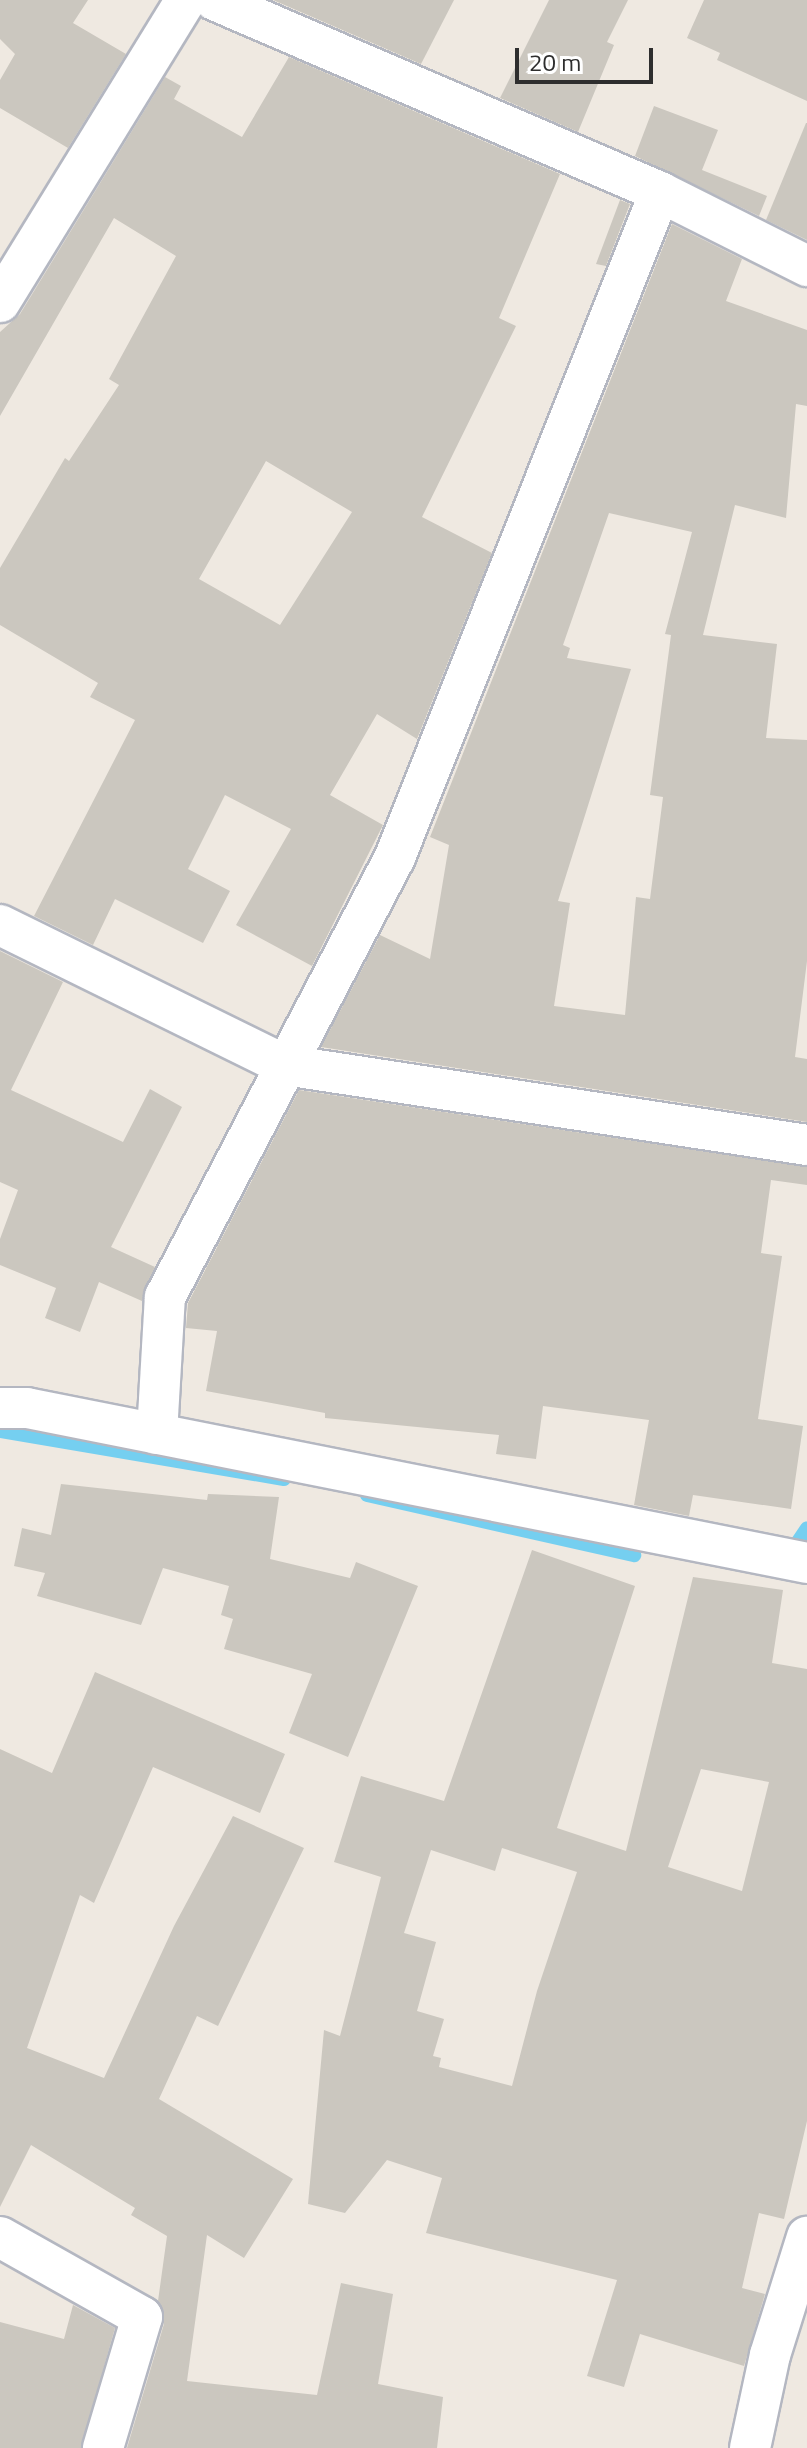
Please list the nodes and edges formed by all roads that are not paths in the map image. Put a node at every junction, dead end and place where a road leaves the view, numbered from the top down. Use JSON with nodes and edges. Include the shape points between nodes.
{"nodes":[{"id":1,"x":186,"y":0,"type":"edge"},
{"id":2,"x":215,"y":0,"type":"edge"},
{"id":3,"x":660,"y":192,"type":"junction"},
{"id":4,"x":807,"y":266,"type":"edge"},
{"id":5,"x":0,"y":302,"type":"edge"},
{"id":6,"x":0,"y":925,"type":"edge"},
{"id":7,"x":285,"y":1065,"type":"junction"},
{"id":8,"x":807,"y":1145,"type":"edge"},
{"id":9,"x":0,"y":1408,"type":"edge"},
{"id":10,"x":157,"y":1434,"type":"junction"},
{"id":11,"x":807,"y":1563,"type":"edge"},
{"id":12,"x":0,"y":2237,"type":"edge"},
{"id":13,"x":807,"y":2237,"type":"edge"},
{"id":14,"x":103,"y":2448,"type":"edge"},
{"id":15,"x":750,"y":2448,"type":"edge"}],
"edges":[{"from":1,"to":5,"type":"street"},
{"from":2,"to":3,"type":"street"},
{"from":3,"to":4,"type":"street"},
{"from":3,"to":7,"type":"street","via":[[395,857]]},
{"from":6,"to":7,"type":"street"},
{"from":7,"to":8,"type":"street"},
{"from":7,"to":10,"type":"street","via":[[165,1297]]},
{"from":9,"to":10,"type":"street","via":[[27,1408]]},
{"from":10,"to":11,"type":"street"},
{"from":12,"to":14,"type":"street","via":[[142,2317]]},
{"from":13,"to":15,"type":"street","via":[[770,2355]]}]}
